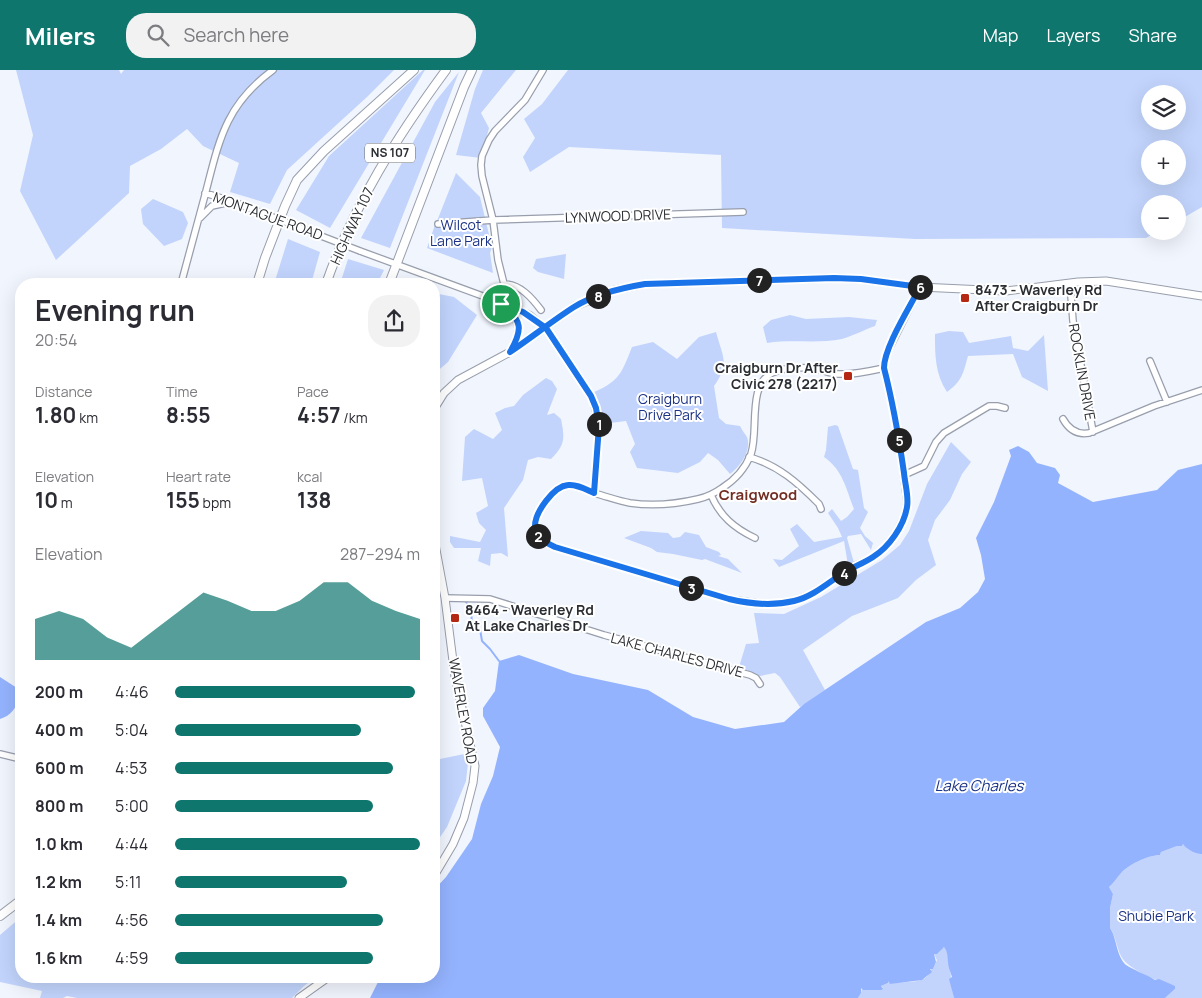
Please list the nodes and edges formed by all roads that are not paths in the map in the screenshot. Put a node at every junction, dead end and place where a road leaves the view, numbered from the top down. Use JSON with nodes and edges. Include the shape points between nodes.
{"nodes":[{"id":1,"x":273,"y":70,"type":"edge"},
{"id":2,"x":414,"y":70,"type":"edge"},
{"id":3,"x":446,"y":70,"type":"edge"},
{"id":4,"x":472,"y":70,"type":"edge"},
{"id":5,"x":543,"y":70,"type":"edge"},
{"id":6,"x":205,"y":193,"type":"junction"},
{"id":7,"x":234,"y":202,"type":"junction"},
{"id":8,"x":743,"y":212,"type":"dead end"},
{"id":9,"x":279,"y":220,"type":"junction"},
{"id":10,"x":492,"y":220,"type":"junction"},
{"id":11,"x":197,"y":222,"type":"junction"},
{"id":12,"x":438,"y":224,"type":"dead end"},
{"id":13,"x":396,"y":264,"type":"junction"},
{"id":14,"x":183,"y":278,"type":"edge"},
{"id":15,"x":259,"y":278,"type":"edge"},
{"id":16,"x":328,"y":278,"type":"edge"},
{"id":17,"x":391,"y":278,"type":"edge"},
{"id":18,"x":433,"y":278,"type":"edge"},
{"id":19,"x":440,"y":281,"type":"edge"},
{"id":20,"x":1070,"y":283,"type":"junction"},
{"id":21,"x":504,"y":284,"type":"junction"},
{"id":22,"x":920,"y":287,"type":"junction"},
{"id":23,"x":1202,"y":296,"type":"edge"},
{"id":24,"x":499,"y":303,"type":"junction"},
{"id":25,"x":541,"y":310,"type":"dead end"},
{"id":26,"x":546,"y":328,"type":"junction"},
{"id":27,"x":510,"y":352,"type":"junction"},
{"id":28,"x":1150,"y":361,"type":"dead end"},
{"id":29,"x":884,"y":368,"type":"junction"},
{"id":30,"x":1202,"y":390,"type":"edge"},
{"id":31,"x":440,"y":399,"type":"edge"},
{"id":32,"x":1167,"y":402,"type":"junction"},
{"id":33,"x":1005,"y":408,"type":"dead end"},
{"id":34,"x":1063,"y":419,"type":"dead end"},
{"id":35,"x":1093,"y":432,"type":"junction"},
{"id":36,"x":749,"y":457,"type":"junction"},
{"id":37,"x":904,"y":475,"type":"junction"},
{"id":38,"x":594,"y":493,"type":"junction"},
{"id":39,"x":711,"y":495,"type":"junction"},
{"id":40,"x":821,"y":509,"type":"dead end"},
{"id":41,"x":755,"y":538,"type":"dead end"},
{"id":42,"x":440,"y":568,"type":"edge"},
{"id":43,"x":446,"y":598,"type":"junction"},
{"id":44,"x":760,"y":684,"type":"dead end"},
{"id":45,"x":0,"y":754,"type":"edge"},
{"id":46,"x":15,"y":758,"type":"edge"},
{"id":47,"x":440,"y":866,"type":"edge"},
{"id":48,"x":15,"y":905,"type":"edge"},
{"id":49,"x":0,"y":916,"type":"edge"},
{"id":50,"x":320,"y":983,"type":"edge"},
{"id":51,"x":299,"y":998,"type":"edge"}],
"edges":[{"from":1,"to":6,"type":"street","name":"MONTAGUE ROAD","via":[[252,88],[227,123],[217,146]]},
{"from":2,"to":9,"type":"highway","via":[[305,170]]},
{"from":3,"to":16,"type":"highway","name":"HIGHWAY 107","number":"NS 107","via":[[378,172]]},
{"from":4,"to":13,"type":"highway"},
{"from":5,"to":10,"type":"street","via":[[525,100],[495,131],[482,156],[482,176]]},
{"from":6,"to":7,"type":"street","name":"MONTAGUE ROAD"},
{"from":6,"to":11,"type":"street"},
{"from":7,"to":9,"type":"street","name":"MONTAGUE ROAD"},
{"from":7,"to":11,"type":"street","via":[[212,206]]},
{"from":8,"to":10,"type":"street","name":"LYNWOOD DRIVE"},
{"from":9,"to":13,"type":"street","name":"MONTAGUE ROAD","bridge":true},
{"from":9,"to":15,"type":"highway"},
{"from":10,"to":12,"type":"street","name":"LYNWOOD DRIVE"},
{"from":10,"to":21,"type":"street"},
{"from":11,"to":14,"type":"street"},
{"from":13,"to":17,"type":"highway"},
{"from":13,"to":18,"type":"street","name":"MONTAGUE ROAD"},
{"from":19,"to":24,"type":"street","name":"MONTAGUE ROAD"},
{"from":20,"to":22,"type":"main road","via":[[1006,291]]},
{"from":20,"to":23,"type":"main road","via":[[1128,284]]},
{"from":20,"to":35,"type":"street","name":"ROCKLIN DRIVE","via":[[1073,321]]},
{"from":21,"to":24,"type":"street"},
{"from":21,"to":25,"type":"street","via":[[519,288]]},
{"from":22,"to":26,"type":"main road","via":[[834,278],[645,284],[588,300]]},
{"from":22,"to":29,"type":"street","via":[[887,353]]},
{"from":24,"to":26,"type":"street","name":"MONTAGUE ROAD","via":[[523,312]]},
{"from":24,"to":27,"type":"main road","via":[[518,322],[518,338]]},
{"from":26,"to":27,"type":"main road"},
{"from":26,"to":38,"type":"street","via":[[596,408],[599,431]]},
{"from":27,"to":31,"type":"main road","via":[[458,380]]},
{"from":28,"to":32,"type":"street"},
{"from":29,"to":36,"type":"street","via":[[844,374],[797,369],[766,376],[758,391],[754,440]]},
{"from":29,"to":37,"type":"street"},
{"from":30,"to":32,"type":"street"},
{"from":32,"to":35,"type":"street"},
{"from":33,"to":37,"type":"street","via":[[989,406],[947,431],[936,442],[924,466]]},
{"from":34,"to":35,"type":"street","via":[[1076,432]]},
{"from":36,"to":39,"type":"street","via":[[740,474]]},
{"from":36,"to":40,"type":"street","via":[[790,476]]},
{"from":37,"to":38,"type":"street","via":[[907,509],[896,533],[885,547],[811,594],[783,603],[729,599],[545,543],[535,526],[537,516],[555,490],[568,485]]},
{"from":38,"to":39,"type":"street","via":[[630,503],[652,504]]},
{"from":39,"to":41,"type":"street","via":[[726,519]]},
{"from":42,"to":43,"type":"main road","name":"WAVERLEY ROAD"},
{"from":43,"to":44,"type":"street","name":"LAKE CHARLES DRIVE","via":[[490,599],[604,636],[750,675]]},
{"from":43,"to":47,"type":"main road","name":"WAVERLEY ROAD","via":[[455,677],[475,766],[464,818]]},
{"from":45,"to":46,"type":"street"},
{"from":48,"to":49,"type":"highway"},
{"from":50,"to":51,"type":"main road"}]}
